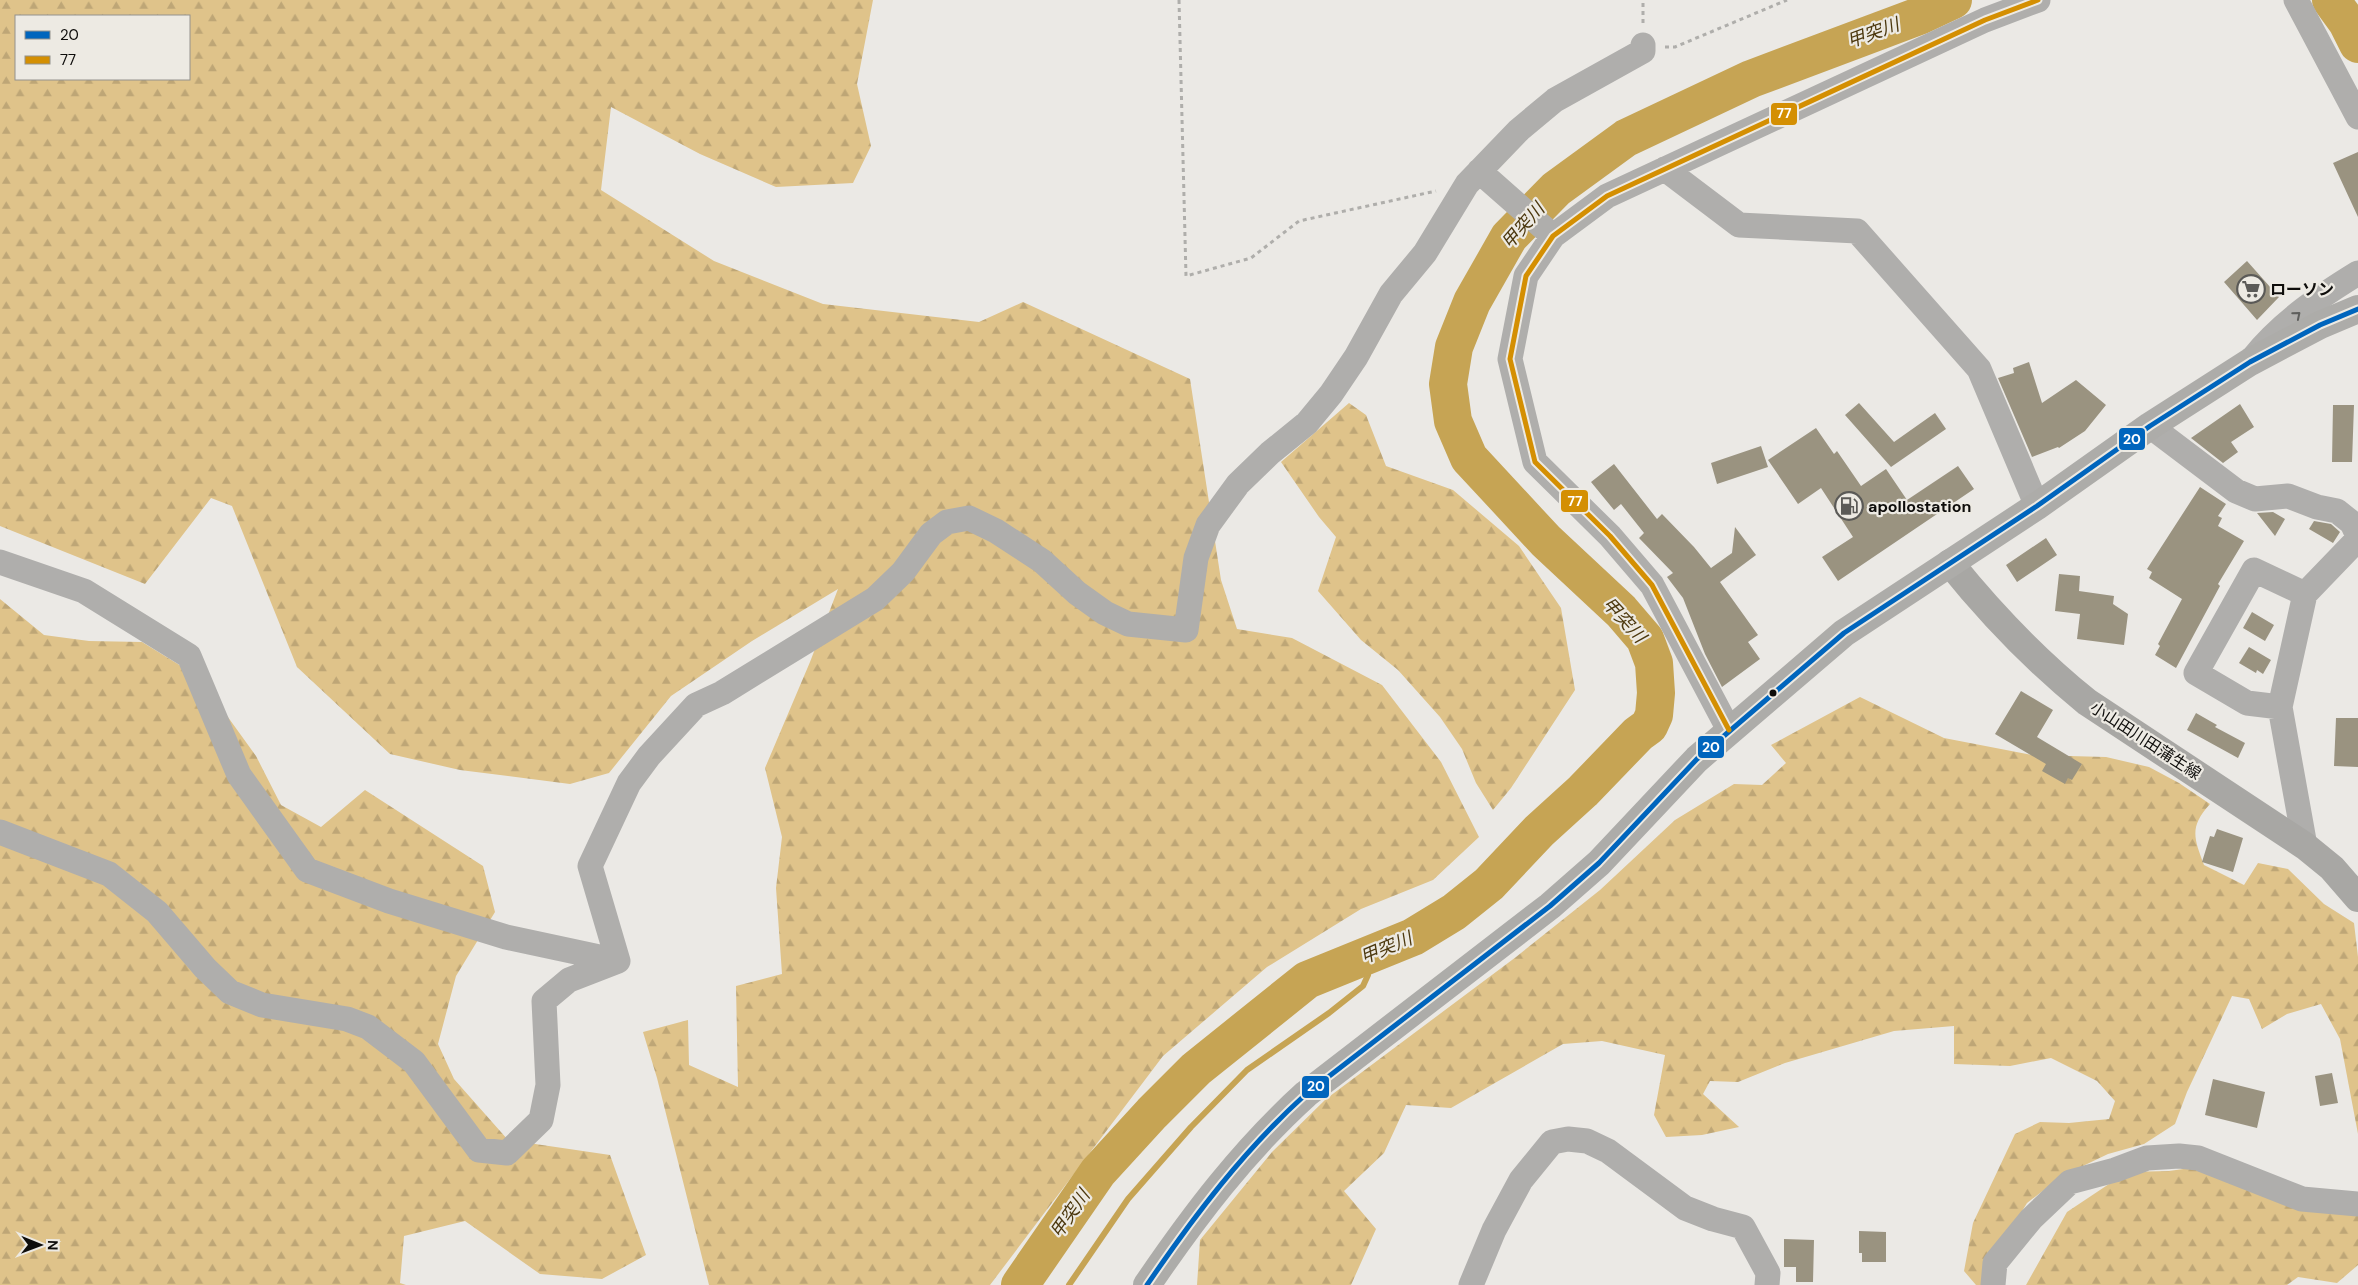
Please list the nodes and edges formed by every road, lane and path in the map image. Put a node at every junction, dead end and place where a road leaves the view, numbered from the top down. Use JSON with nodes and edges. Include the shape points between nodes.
{"nodes":[{"id":1,"x":1179,"y":0,"type":"edge"},
{"id":2,"x":1787,"y":0,"type":"edge"},
{"id":3,"x":2038,"y":0,"type":"edge"},
{"id":4,"x":2296,"y":0,"type":"edge"},
{"id":5,"x":1643,"y":45,"type":"joint"},
{"id":6,"x":2358,"y":118,"type":"edge"},
{"id":7,"x":1665,"y":169,"type":"junction"},
{"id":8,"x":1473,"y":177,"type":"junction"},
{"id":9,"x":1553,"y":236,"type":"junction"},
{"id":10,"x":2358,"y":273,"type":"edge"},
{"id":11,"x":2358,"y":309,"type":"edge"},
{"id":12,"x":2250,"y":362,"type":"junction"},
{"id":13,"x":2150,"y":426,"type":"junction"},
{"id":14,"x":2037,"y":506,"type":"junction"},
{"id":15,"x":2358,"y":538,"type":"edge"},
{"id":16,"x":0,"y":562,"type":"edge"},
{"id":17,"x":1950,"y":563,"type":"junction"},
{"id":18,"x":2305,"y":594,"type":"junction"},
{"id":19,"x":2280,"y":708,"type":"junction"},
{"id":20,"x":1729,"y":730,"type":"junction"},
{"id":21,"x":0,"y":832,"type":"edge"},
{"id":22,"x":2305,"y":846,"type":"junction"},
{"id":23,"x":2358,"y":898,"type":"edge"},
{"id":24,"x":618,"y":961,"type":"junction"},
{"id":25,"x":2358,"y":1204,"type":"edge"},
{"id":26,"x":1147,"y":1285,"type":"edge"},
{"id":27,"x":1471,"y":1285,"type":"edge"},
{"id":28,"x":1767,"y":1285,"type":"edge"},
{"id":29,"x":1992,"y":1285,"type":"edge"}],
"edges":[{"from":1,"to":8,"type":"path","via":[[1186,276],[1251,258],[1299,221]]},
{"from":2,"to":5,"type":"path","via":[[1675,47]]},
{"from":3,"to":7,"type":"street","via":[[1985,20]]},
{"from":4,"to":6,"type":"street"},
{"from":5,"to":8,"type":"street","via":[[1643,51],[1555,100],[1519,130]]},
{"from":7,"to":9,"type":"street","via":[[1606,196]]},
{"from":7,"to":14,"type":"street","via":[[1739,225],[1857,231],[1979,369]]},
{"from":8,"to":9,"type":"street"},
{"from":8,"to":24,"type":"street","via":[[1425,253],[1391,294],[1331,394],[1307,423],[1238,484],[1208,525],[1196,558],[1186,630],[1128,624],[1104,613],[1042,561],[996,531],[969,518],[947,522],[931,534],[903,572],[875,599],[722,693],[696,705],[649,756],[629,784],[590,866]]},
{"from":9,"to":20,"type":"street","via":[[1526,276],[1510,359],[1535,462],[1610,536],[1652,585]]},
{"from":12,"to":10,"type":"street","one_way":true,"via":[[2268,339],[2316,300]]},
{"from":11,"to":12,"type":"highway"},
{"from":12,"to":13,"type":"highway"},
{"from":13,"to":14,"type":"highway"},
{"from":13,"to":15,"type":"street","via":[[2236,491],[2255,499],[2288,496],[2337,511],[2352,523]]},
{"from":14,"to":17,"type":"highway"},
{"from":15,"to":18,"type":"street"},
{"from":16,"to":24,"type":"street","via":[[84,591],[189,656],[239,775],[307,870],[389,901],[506,937]]},
{"from":17,"to":20,"type":"highway","via":[[1844,633]]},
{"from":17,"to":22,"type":"main road","name":"小山田川田蒲生線","via":[[1983,605],[2032,656],[2086,702]]},
{"from":18,"to":19,"type":"street"},
{"from":18,"to":19,"type":"street","via":[[2254,570],[2196,673],[2247,703]]},
{"from":19,"to":22,"type":"street"},
{"from":20,"to":26,"type":"highway","via":[[1599,863],[1550,906],[1306,1094],[1272,1125],[1242,1158]]},
{"from":21,"to":24,"type":"street","via":[[109,874],[157,912],[230,992],[262,1005],[346,1019],[368,1027],[414,1062],[479,1150],[508,1153],[542,1120],[548,1085],[544,1001],[569,980]]},
{"from":22,"to":23,"type":"main road","name":"小山田川田蒲生線","via":[[2332,868]]},
{"from":25,"to":29,"type":"street","via":[[2302,1199],[2198,1158],[2147,1158],[2070,1182],[2031,1219],[1995,1263]]},
{"from":27,"to":28,"type":"street","via":[[1494,1230],[1522,1180],[1552,1142],[1568,1139],[1587,1141],[1608,1151],[1685,1208],[1743,1227],[1768,1273]]}]}
